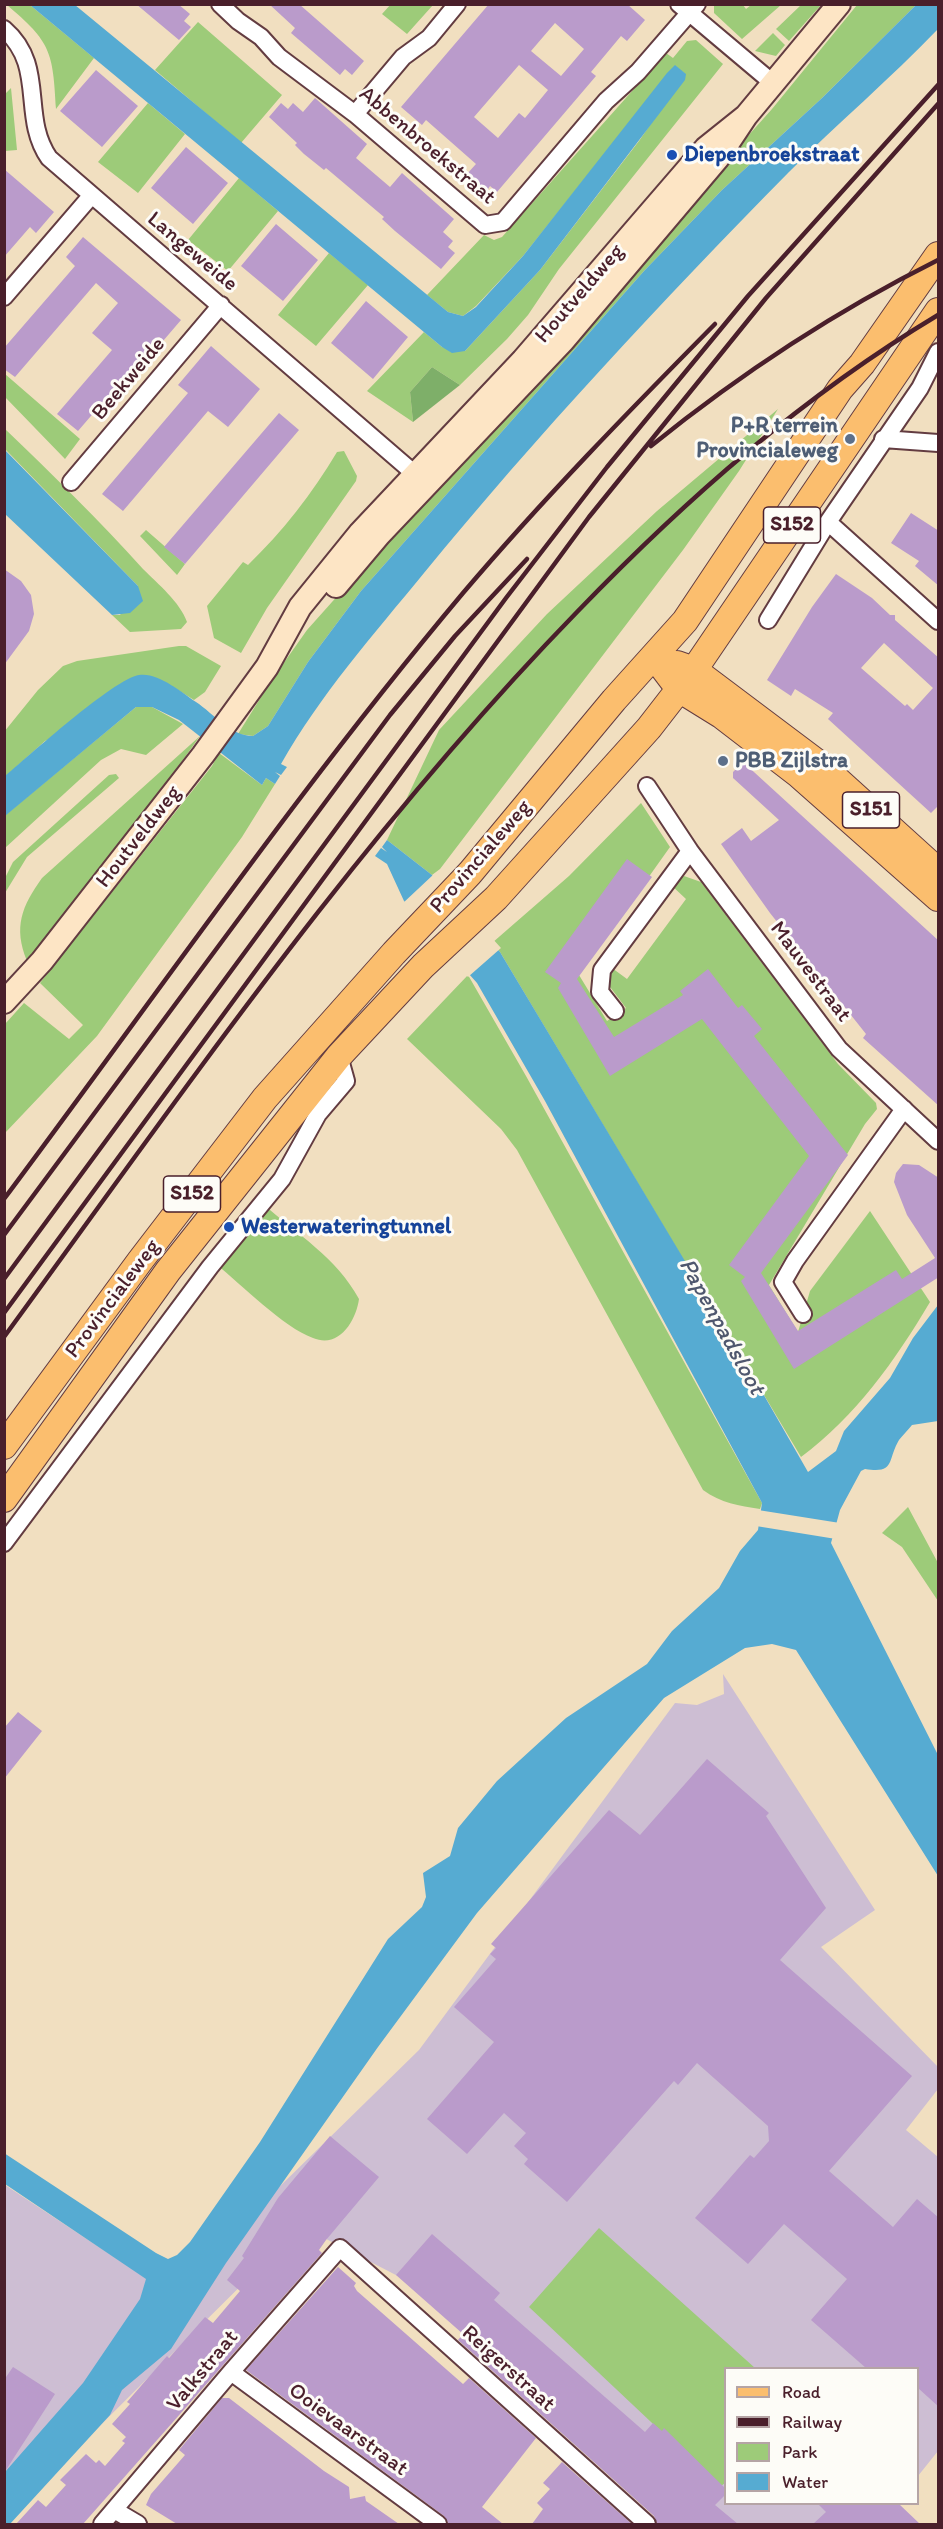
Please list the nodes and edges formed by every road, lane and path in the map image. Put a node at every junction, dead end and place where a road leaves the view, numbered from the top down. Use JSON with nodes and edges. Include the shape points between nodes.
{"nodes":[{"id":1,"x":220,"y":4,"type":"edge"},
{"id":2,"x":457,"y":4,"type":"edge"},
{"id":3,"x":839,"y":4,"type":"edge"},
{"id":4,"x":688,"y":7,"type":"edge"},
{"id":5,"x":4,"y":29,"type":"edge"},
{"id":6,"x":774,"y":84,"type":"junction"},
{"id":7,"x":355,"y":114,"type":"junction"},
{"id":8,"x":91,"y":196,"type":"junction"},
{"id":9,"x":939,"y":255,"type":"edge"},
{"id":10,"x":4,"y":297,"type":"edge"},
{"id":11,"x":221,"y":305,"type":"junction"},
{"id":12,"x":939,"y":311,"type":"edge"},
{"id":13,"x":939,"y":352,"type":"edge"},
{"id":14,"x":939,"y":370,"type":"edge"},
{"id":15,"x":920,"y":388,"type":"junction"},
{"id":16,"x":883,"y":439,"type":"junction"},
{"id":17,"x":939,"y":443,"type":"edge"},
{"id":18,"x":420,"y":479,"type":"junction"},
{"id":19,"x":71,"y":482,"type":"dead end"},
{"id":20,"x":828,"y":522,"type":"junction"},
{"id":21,"x":768,"y":620,"type":"dead end"},
{"id":22,"x":939,"y":621,"type":"edge"},
{"id":23,"x":654,"y":656,"type":"junction"},
{"id":24,"x":686,"y":680,"type":"junction"},
{"id":25,"x":647,"y":786,"type":"dead end"},
{"id":26,"x":690,"y":851,"type":"junction"},
{"id":27,"x":939,"y":871,"type":"edge"},
{"id":28,"x":939,"y":898,"type":"edge"},
{"id":29,"x":4,"y":1002,"type":"edge"},
{"id":30,"x":615,"y":1011,"type":"dead end"},
{"id":31,"x":339,"y":1056,"type":"junction"},
{"id":32,"x":904,"y":1109,"type":"junction"},
{"id":33,"x":939,"y":1141,"type":"edge"},
{"id":34,"x":803,"y":1314,"type":"dead end"},
{"id":35,"x":4,"y":1446,"type":"edge"},
{"id":36,"x":4,"y":1499,"type":"edge"},
{"id":37,"x":4,"y":1544,"type":"edge"},
{"id":38,"x":340,"y":2248,"type":"joint"},
{"id":39,"x":231,"y":2372,"type":"junction"},
{"id":40,"x":116,"y":2511,"type":"junction"},
{"id":41,"x":102,"y":2524,"type":"edge"},
{"id":42,"x":138,"y":2524,"type":"edge"},
{"id":43,"x":438,"y":2524,"type":"edge"},
{"id":44,"x":647,"y":2524,"type":"edge"}],
"edges":[{"from":1,"to":7,"type":"street","name":"Abbenbroekstraat","via":[[279,57]]},
{"from":2,"to":7,"type":"street","via":[[429,38],[403,57]]},
{"from":3,"to":6,"type":"street","name":"Houtveldweg"},
{"from":4,"to":6,"type":"street"},
{"from":4,"to":7,"type":"street","name":"Abbenbroekstraat","via":[[638,72],[606,101],[503,222],[485,225]]},
{"from":5,"to":8,"type":"street","name":"Langeweide","via":[[22,47],[28,61],[36,134],[41,146]]},
{"from":6,"to":18,"type":"street","name":"Houtveldweg","via":[[746,116],[718,159],[563,341]]},
{"from":8,"to":10,"type":"street"},
{"from":8,"to":11,"type":"street","name":"Langeweide"},
{"from":9,"to":23,"type":"main road","name":"Provincialeweg","number":"S152","via":[[840,389],[685,621]]},
{"from":11,"to":18,"type":"street","name":"Langeweide"},
{"from":11,"to":19,"type":"street","name":"Beekweide"},
{"from":12,"to":24,"type":"main road","name":"Provincialeweg","number":"S152"},
{"from":13,"to":15,"type":"street"},
{"from":14,"to":15,"type":"street"},
{"from":15,"to":16,"type":"street"},
{"from":16,"to":17,"type":"street"},
{"from":16,"to":20,"type":"street"},
{"from":18,"to":29,"type":"street","name":"Houtveldweg","via":[[379,535],[267,667],[42,961]]},
{"from":20,"to":21,"type":"street"},
{"from":20,"to":22,"type":"street"},
{"from":23,"to":24,"type":"main road","number":"S151"},
{"from":23,"to":35,"type":"main road","name":"Provincialeweg","number":"S152","via":[[470,873],[266,1098]]},
{"from":24,"to":27,"type":"main road","number":"S151","via":[[823,767]]},
{"from":24,"to":28,"type":"main road","number":"S151","via":[[721,715],[799,775]]},
{"from":24,"to":31,"type":"main road","name":"Provincialeweg","number":"S152","via":[[636,744],[496,898],[423,966]]},
{"from":25,"to":26,"type":"street","name":"Mauvestraat"},
{"from":26,"to":30,"type":"street","via":[[602,970],[600,992]]},
{"from":26,"to":32,"type":"street","name":"Mauvestraat","via":[[839,1049]]},
{"from":31,"to":36,"type":"main road","name":"Provincialeweg","number":"S152","via":[[168,1271]]},
{"from":31,"to":37,"type":"street","via":[[346,1081],[318,1114],[282,1179],[210,1267]]},
{"from":32,"to":33,"type":"street","name":"Mauvestraat"},
{"from":32,"to":34,"type":"street","via":[[783,1282]]},
{"from":38,"to":39,"type":"street","name":"Valkstraat"},
{"from":38,"to":44,"type":"street","name":"Reigerstraat"},
{"from":39,"to":40,"type":"street","name":"Valkstraat"},
{"from":39,"to":43,"type":"street","name":"Ooievaarstraat"},
{"from":40,"to":41,"type":"street","name":"Valkstraat"},
{"from":40,"to":42,"type":"street"}]}
